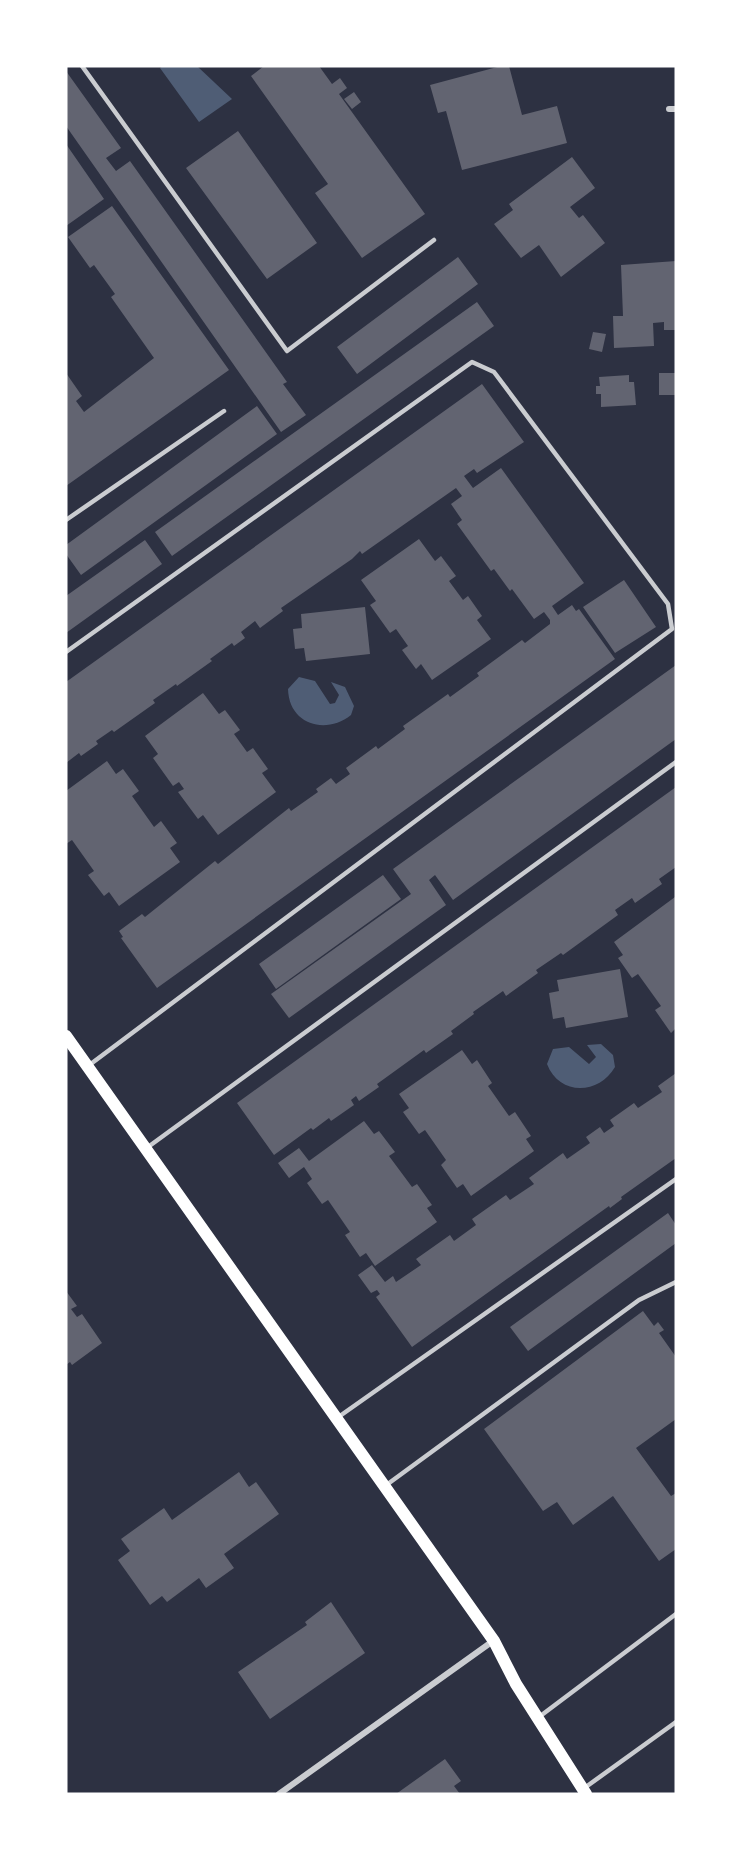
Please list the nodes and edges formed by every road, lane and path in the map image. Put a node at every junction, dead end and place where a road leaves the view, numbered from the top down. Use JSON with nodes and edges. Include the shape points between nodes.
{"nodes":[{"id":1,"x":82,"y":66,"type":"edge"},
{"id":2,"x":434,"y":240,"type":"dead end"},
{"id":3,"x":224,"y":411,"type":"dead end"},
{"id":4,"x":66,"y":520,"type":"edge"},
{"id":5,"x":66,"y":652,"type":"edge"},
{"id":6,"x":676,"y":762,"type":"edge"},
{"id":7,"x":66,"y":1035,"type":"edge"},
{"id":8,"x":88,"y":1066,"type":"junction"},
{"id":9,"x":146,"y":1149,"type":"junction"},
{"id":10,"x":676,"y":1179,"type":"edge"},
{"id":11,"x":676,"y":1282,"type":"edge"},
{"id":12,"x":336,"y":1419,"type":"junction"},
{"id":13,"x":385,"y":1486,"type":"junction"},
{"id":14,"x":676,"y":1614,"type":"edge"},
{"id":15,"x":494,"y":1641,"type":"junction"},
{"id":16,"x":538,"y":1719,"type":"junction"},
{"id":17,"x":676,"y":1722,"type":"edge"},
{"id":18,"x":584,"y":1792,"type":"edge"},
{"id":19,"x":279,"y":1794,"type":"edge"}],
"edges":[{"from":1,"to":2,"type":"lane","via":[[288,351]]},
{"from":3,"to":4,"type":"lane"},
{"from":5,"to":8,"type":"lane","via":[[472,362],[494,372],[668,604],[672,629]]},
{"from":6,"to":9,"type":"lane"},
{"from":7,"to":8,"type":"main road"},
{"from":8,"to":9,"type":"main road"},
{"from":9,"to":12,"type":"main road"},
{"from":10,"to":12,"type":"lane"},
{"from":11,"to":13,"type":"lane","via":[[639,1299]]},
{"from":12,"to":13,"type":"main road"},
{"from":13,"to":15,"type":"main road"},
{"from":14,"to":16,"type":"lane"},
{"from":15,"to":16,"type":"main road"},
{"from":15,"to":19,"type":"street"},
{"from":16,"to":18,"type":"main road"},
{"from":17,"to":18,"type":"lane"}]}
